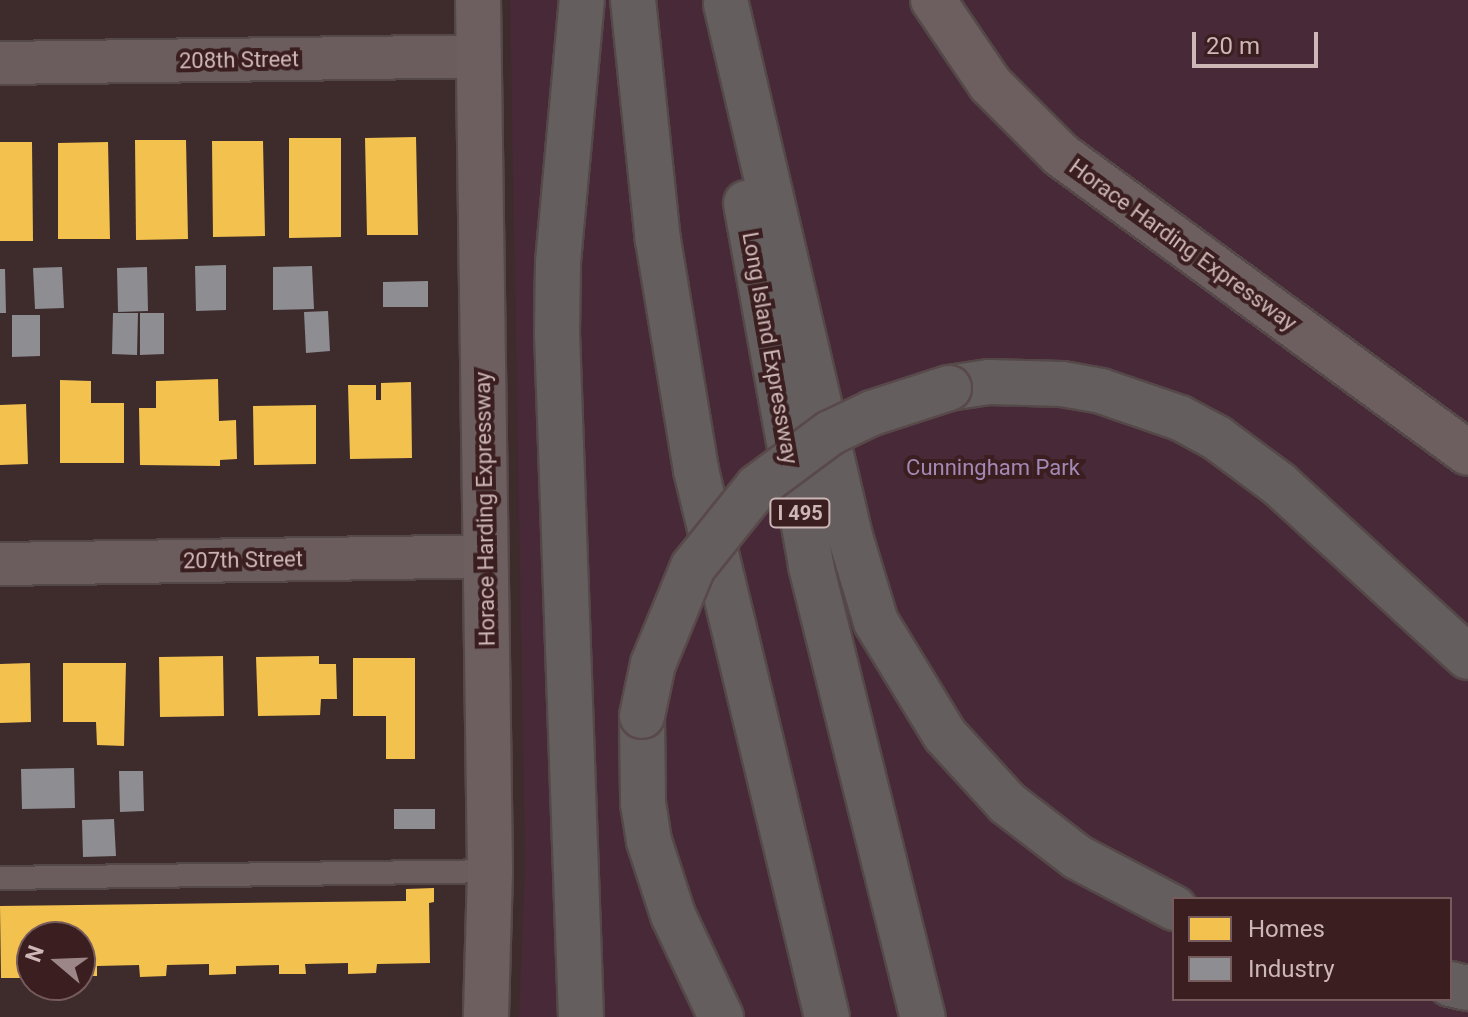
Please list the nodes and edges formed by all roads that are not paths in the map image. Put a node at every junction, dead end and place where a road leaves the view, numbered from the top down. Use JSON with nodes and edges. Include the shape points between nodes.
{"nodes":[{"id":1,"x":478,"y":0,"type":"edge"},
{"id":2,"x":582,"y":0,"type":"edge"},
{"id":3,"x":633,"y":0,"type":"edge"},
{"id":4,"x":933,"y":0,"type":"edge"},
{"id":5,"x":726,"y":2,"type":"edge"},
{"id":6,"x":479,"y":56,"type":"junction"},
{"id":7,"x":0,"y":63,"type":"edge"},
{"id":8,"x":1468,"y":453,"type":"edge"},
{"id":9,"x":486,"y":556,"type":"junction"},
{"id":10,"x":0,"y":564,"type":"edge"},
{"id":11,"x":1468,"y":657,"type":"edge"},
{"id":12,"x":566,"y":667,"type":"junction"},
{"id":13,"x":490,"y":871,"type":"junction"},
{"id":14,"x":0,"y":878,"type":"edge"},
{"id":15,"x":1172,"y":907,"type":"edge"},
{"id":16,"x":486,"y":1017,"type":"edge"},
{"id":17,"x":561,"y":1017,"type":"edge"},
{"id":18,"x":581,"y":1017,"type":"edge"},
{"id":19,"x":721,"y":1017,"type":"edge"},
{"id":20,"x":827,"y":1017,"type":"edge"},
{"id":21,"x":923,"y":1017,"type":"edge"}],
"edges":[{"from":1,"to":6,"type":"main road","name":"Horace Harding Expressway"},
{"from":2,"to":12,"type":"highway","via":[[558,262]]},
{"from":3,"to":20,"type":"highway","via":[[658,240],[696,470]]},
{"from":4,"to":8,"type":"main road","name":"Horace Harding Expressway","via":[[990,84],[1061,155]]},
{"from":5,"to":15,"type":"highway","via":[[850,536],[876,622],[945,735],[1007,803],[1077,857]]},
{"from":5,"to":21,"type":"highway","name":"Long Island Expressway","number":"I 495","via":[[749,228],[787,451]]},
{"from":6,"to":7,"type":"street","name":"208th Street"},
{"from":6,"to":9,"type":"main road","name":"Horace Harding Expressway"},
{"from":9,"to":10,"type":"street","name":"207th Street"},
{"from":9,"to":13,"type":"main road","name":"Horace Harding Expressway"},
{"from":11,"to":19,"type":"highway","bridge":true,"via":[[1279,484],[1192,425],[1101,391],[989,382],[949,388],[830,433],[757,487],[693,567],[657,652],[642,716],[641,775],[649,841],[673,915]]},
{"from":12,"to":17,"type":"highway"},
{"from":12,"to":18,"type":"highway"},
{"from":13,"to":14,"type":"lane"},
{"from":13,"to":16,"type":"main road","name":"Horace Harding Expressway"}]}
